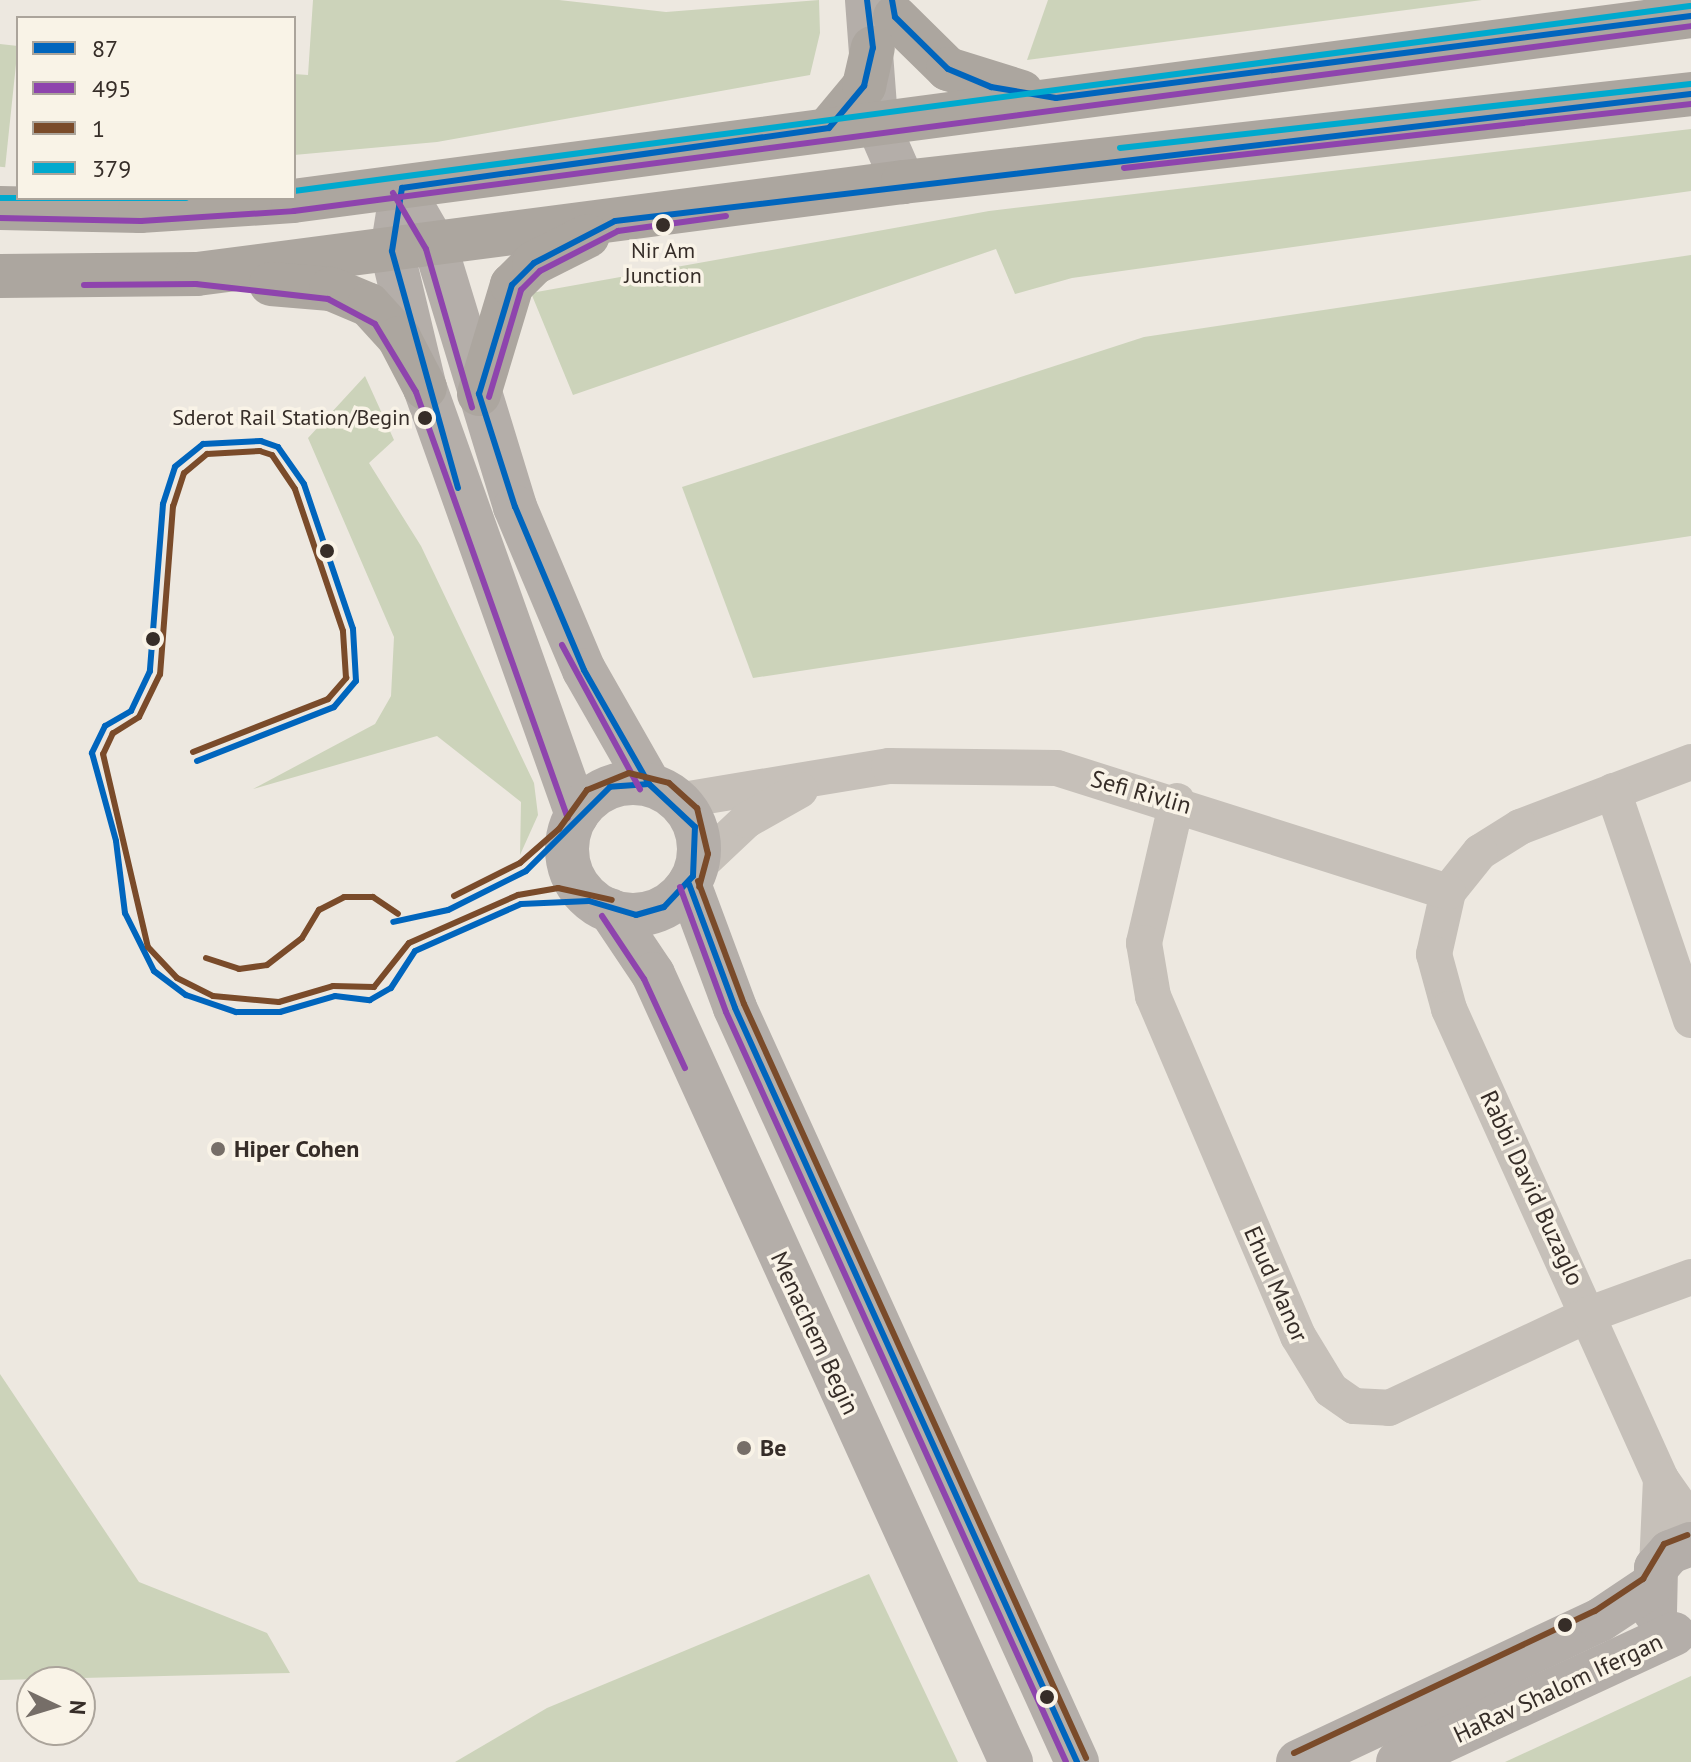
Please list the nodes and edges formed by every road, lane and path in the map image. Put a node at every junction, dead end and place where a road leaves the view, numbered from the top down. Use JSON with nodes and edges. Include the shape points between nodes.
{"nodes":[{"id":1,"x":881,"y":16,"type":"edge"},
{"id":2,"x":1691,"y":16,"type":"edge"},
{"id":3,"x":1691,"y":94,"type":"edge"},
{"id":4,"x":1056,"y":98,"type":"junction"},
{"id":5,"x":892,"y":118,"type":"junction"},
{"id":6,"x":829,"y":128,"type":"junction"},
{"id":7,"x":903,"y":182,"type":"junction"},
{"id":8,"x":402,"y":188,"type":"junction"},
{"id":9,"x":296,"y":197,"type":"edge"},
{"id":10,"x":265,"y":200,"type":"edge"},
{"id":11,"x":0,"y":208,"type":"edge"},
{"id":12,"x":615,"y":221,"type":"junction"},
{"id":13,"x":435,"y":245,"type":"junction"},
{"id":14,"x":392,"y":251,"type":"junction"},
{"id":15,"x":197,"y":274,"type":"junction"},
{"id":16,"x":0,"y":276,"type":"edge"},
{"id":17,"x":425,"y":388,"type":"junction"},
{"id":18,"x":479,"y":394,"type":"junction"},
{"id":19,"x":1691,"y":762,"type":"edge"},
{"id":20,"x":822,"y":777,"type":"junction"},
{"id":21,"x":1613,"y":791,"type":"junction"},
{"id":22,"x":663,"y":792,"type":"junction"},
{"id":23,"x":1177,"y":801,"type":"junction"},
{"id":24,"x":577,"y":815,"type":"junction"},
{"id":25,"x":692,"y":876,"type":"junction"},
{"id":26,"x":1448,"y":892,"type":"junction"},
{"id":27,"x":610,"y":910,"type":"junction"},
{"id":28,"x":1691,"y":1020,"type":"edge"},
{"id":29,"x":1691,"y":1277,"type":"edge"},
{"id":30,"x":1590,"y":1314,"type":"junction"},
{"id":31,"x":1661,"y":1479,"type":"junction"},
{"id":32,"x":1691,"y":1522,"type":"edge"},
{"id":33,"x":1666,"y":1566,"type":"edge"},
{"id":34,"x":1682,"y":1637,"type":"edge"},
{"id":35,"x":1011,"y":1762,"type":"edge"},
{"id":36,"x":1077,"y":1762,"type":"edge"},
{"id":37,"x":1298,"y":1762,"type":"edge"},
{"id":38,"x":1398,"y":1762,"type":"edge"}],
"edges":[{"from":1,"to":4,"type":"highway","via":[[948,69],[991,87]]},
{"from":1,"to":5,"type":"main road"},
{"from":1,"to":6,"type":"highway","via":[[864,86]]},
{"from":2,"to":4,"type":"highway"},
{"from":3,"to":7,"type":"highway"},
{"from":4,"to":5,"type":"highway"},
{"from":5,"to":6,"type":"highway"},
{"from":5,"to":7,"type":"main road"},
{"from":6,"to":8,"type":"highway"},
{"from":7,"to":12,"type":"highway"},
{"from":8,"to":9,"type":"highway"},
{"from":8,"to":13,"type":"main road"},
{"from":8,"to":14,"type":"main road"},
{"from":10,"to":11,"type":"highway","via":[[140,211]]},
{"from":12,"to":13,"type":"highway"},
{"from":12,"to":18,"type":"highway","via":[[534,263],[512,285]]},
{"from":13,"to":14,"type":"highway"},
{"from":13,"to":18,"type":"main road"},
{"from":14,"to":15,"type":"highway"},
{"from":14,"to":17,"type":"main road"},
{"from":15,"to":16,"type":"highway"},
{"from":15,"to":17,"type":"highway","via":[[331,289],[369,305],[399,338]]},
{"from":17,"to":24,"type":"main road"},
{"from":18,"to":22,"type":"main road","via":[[515,507],[584,670]]},
{"from":19,"to":21,"type":"street"},
{"from":20,"to":22,"type":"street","name":"Sefi Rivlin"},
{"from":20,"to":23,"type":"street","name":"Sefi Rivlin","via":[[889,766],[1003,763],[1057,768]]},
{"from":20,"to":25,"type":"street","name":"Sefi Rivlin","via":[[747,820]]},
{"from":21,"to":26,"type":"street","via":[[1520,827],[1480,852]]},
{"from":21,"to":28,"type":"street"},
{"from":22,"to":24,"type":"main road","via":[[610,787]]},
{"from":22,"to":25,"type":"main road","via":[[695,827]]},
{"from":23,"to":26,"type":"street","name":"Sefi Rivlin"},
{"from":23,"to":30,"type":"street","name":"Ehud Manor","via":[[1144,943],[1153,996],[1298,1336],[1331,1390],[1354,1406],[1389,1408]]},
{"from":24,"to":27,"type":"main road","via":[[567,836],[572,876],[589,901]]},
{"from":25,"to":27,"type":"main road","via":[[650,913]]},
{"from":25,"to":36,"type":"main road","via":[[735,1008]]},
{"from":26,"to":30,"type":"street","name":"Rabbi David Buzaglo","via":[[1434,954],[1449,1009]]},
{"from":27,"to":35,"type":"main road","name":"Menachem Begin","via":[[653,974]]},
{"from":29,"to":30,"type":"street","name":"Ehud Manor"},
{"from":30,"to":31,"type":"street","name":"Rabbi David Buzaglo"},
{"from":31,"to":32,"type":"street","name":"Rabbi David Buzaglo"},
{"from":31,"to":33,"type":"street","name":"Rabbi David Buzaglo"},
{"from":33,"to":34,"type":"main road","via":[[1656,1614]]},
{"from":33,"to":37,"type":"main road","name":"HaRav Shalom Ifergan","via":[[1600,1620]]},
{"from":34,"to":38,"type":"main road","name":"HaRav Shalom Ifergan"}]}
